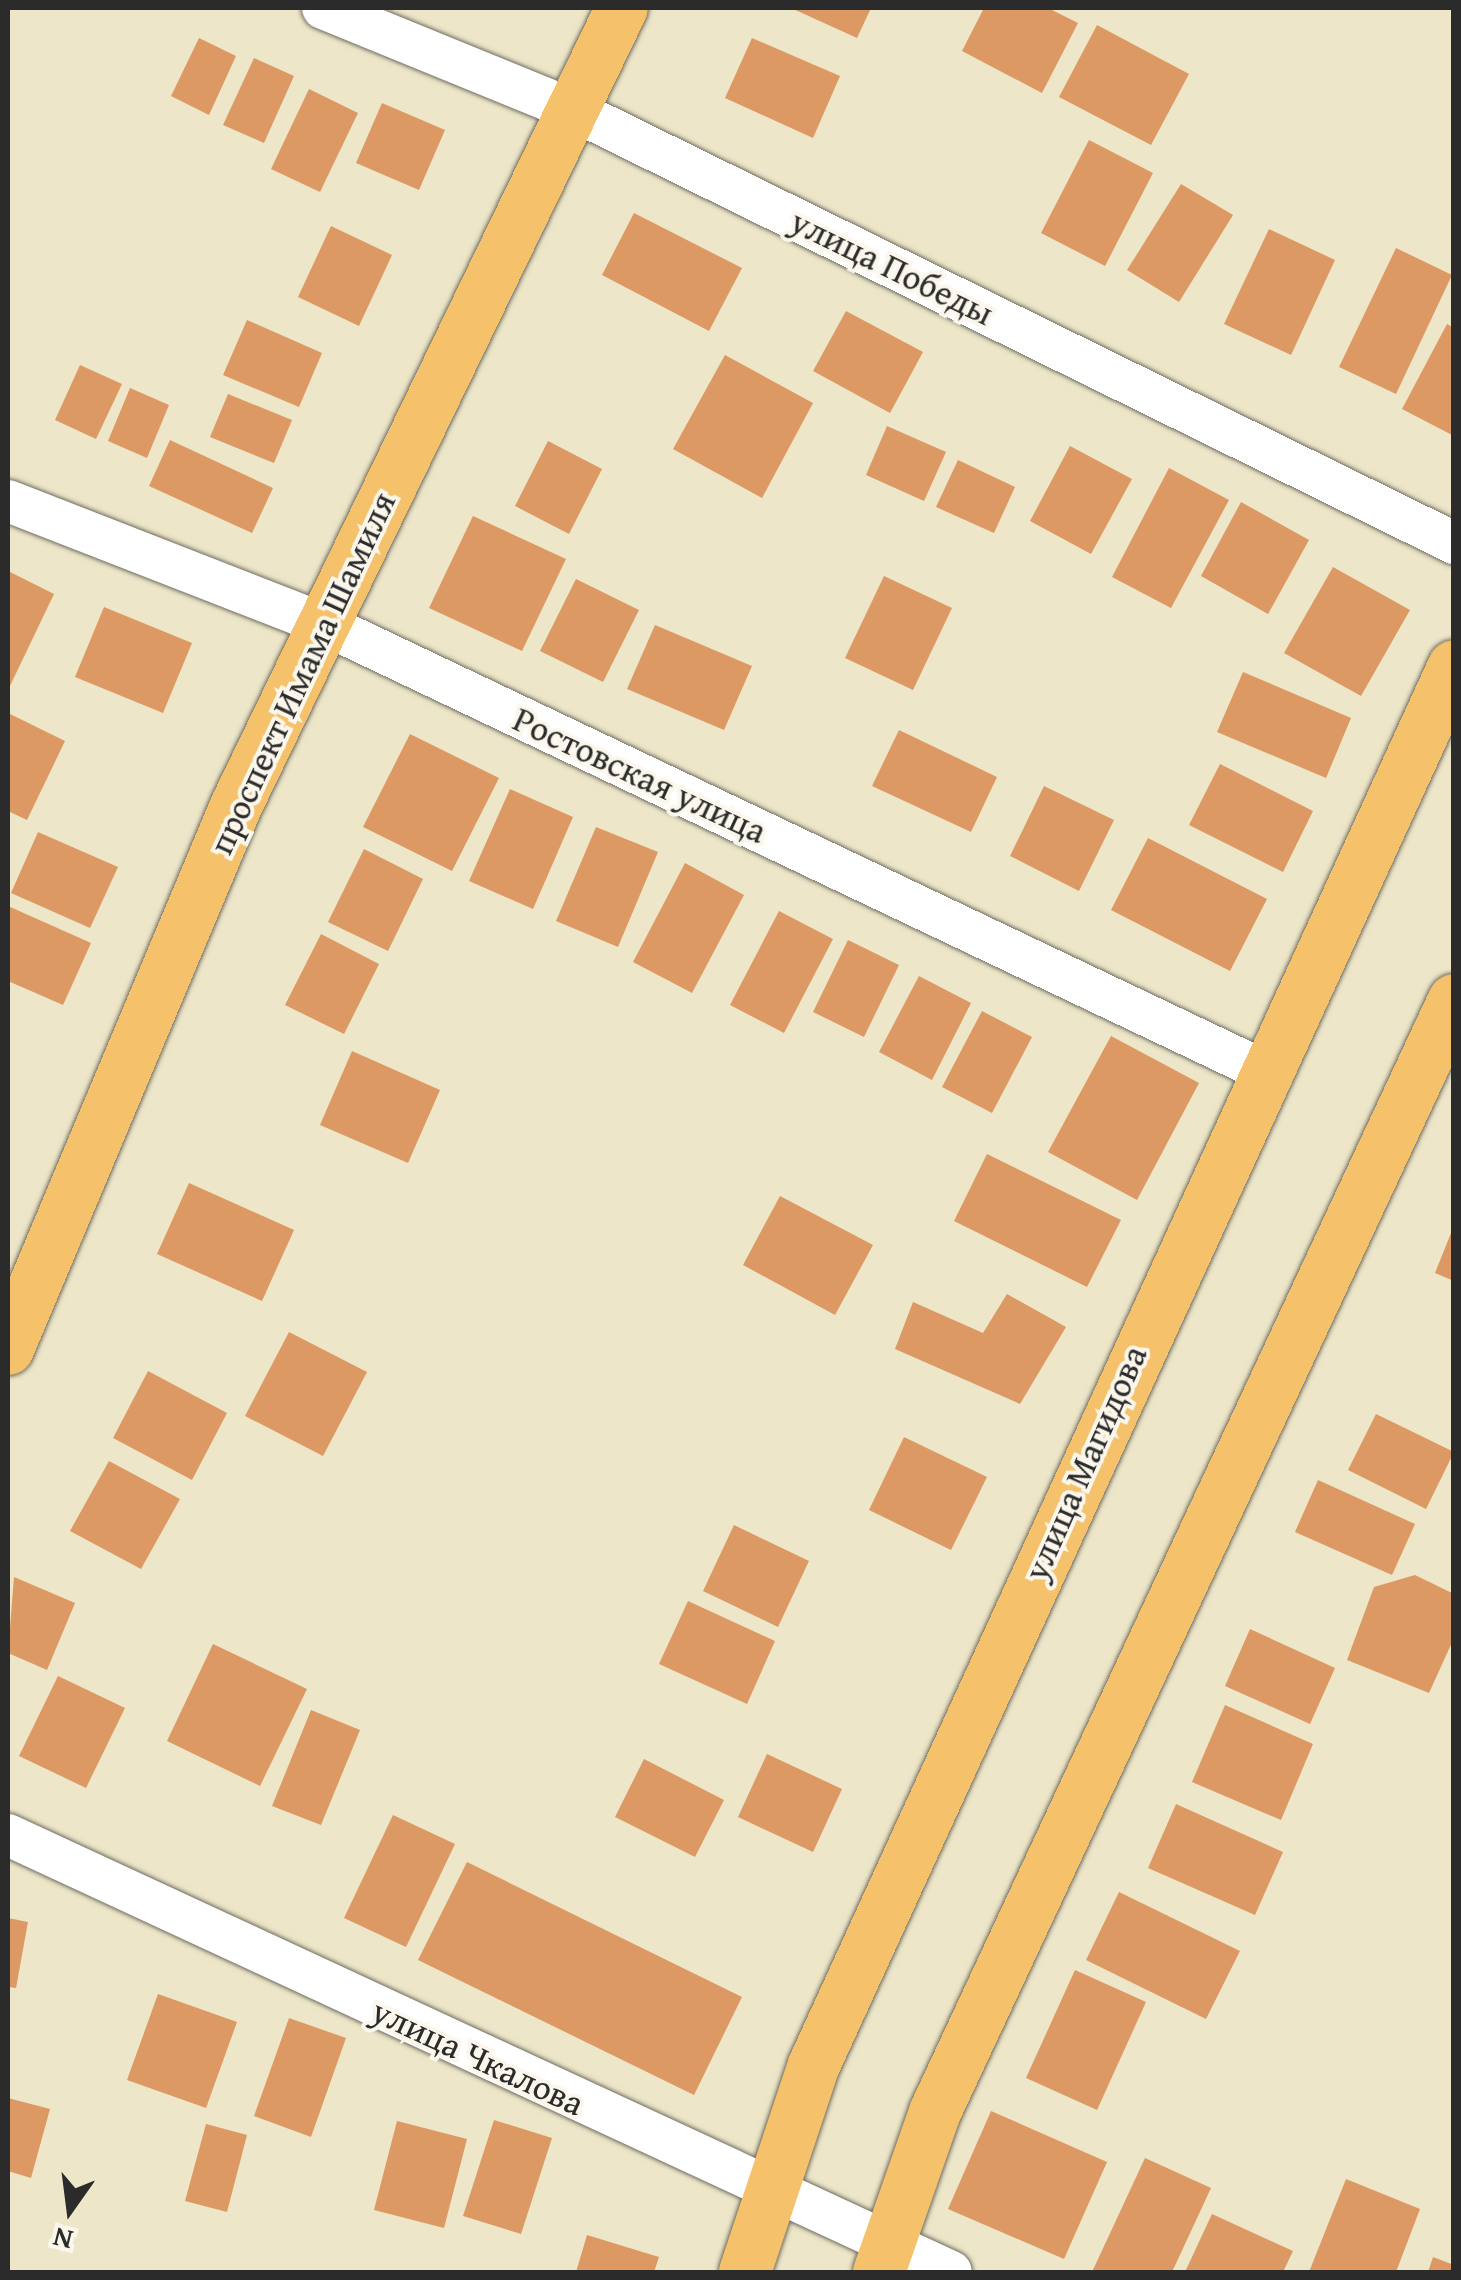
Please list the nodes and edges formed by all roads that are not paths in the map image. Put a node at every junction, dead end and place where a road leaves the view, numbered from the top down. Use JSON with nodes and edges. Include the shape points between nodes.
{"nodes":[{"id":1,"x":323,"y":8,"type":"edge"},
{"id":2,"x":622,"y":8,"type":"edge"},
{"id":3,"x":573,"y":110,"type":"junction"},
{"id":4,"x":8,"y":501,"type":"edge"},
{"id":5,"x":1454,"y":543,"type":"edge"},
{"id":6,"x":324,"y":624,"type":"junction"},
{"id":7,"x":1454,"y":666,"type":"edge"},
{"id":8,"x":1454,"y":1000,"type":"edge"},
{"id":9,"x":1262,"y":1070,"type":"junction"},
{"id":10,"x":8,"y":1349,"type":"edge"},
{"id":11,"x":8,"y":1836,"type":"edge"},
{"id":12,"x":767,"y":2193,"type":"junction"},
{"id":13,"x":882,"y":2258,"type":"edge"},
{"id":14,"x":745,"y":2272,"type":"edge"},
{"id":15,"x":952,"y":2272,"type":"edge"}],
"edges":[{"from":1,"to":3,"type":"street","name":"улица Победы"},
{"from":2,"to":3,"type":"main road","name":"проспект Имама Шамиля"},
{"from":3,"to":5,"type":"street","name":"улица Победы"},
{"from":3,"to":6,"type":"main road","name":"проспект Имама Шамиля"},
{"from":4,"to":6,"type":"street","name":"Ростовская улица"},
{"from":6,"to":9,"type":"street","name":"Ростовская улица"},
{"from":6,"to":10,"type":"main road","name":"проспект Имама Шамиля","via":[[236,806]]},
{"from":7,"to":9,"type":"main road","name":"улица Магидова"},
{"from":8,"to":13,"type":"main road","via":[[936,2112]]},
{"from":9,"to":12,"type":"main road","name":"улица Магидова","via":[[814,2065]]},
{"from":11,"to":12,"type":"street","name":"улица Чкалова"},
{"from":12,"to":13,"type":"street","name":"улица Чкалова"},
{"from":12,"to":14,"type":"main road","name":"улица Магидова"},
{"from":13,"to":15,"type":"street","name":"улица Чкалова"}]}
